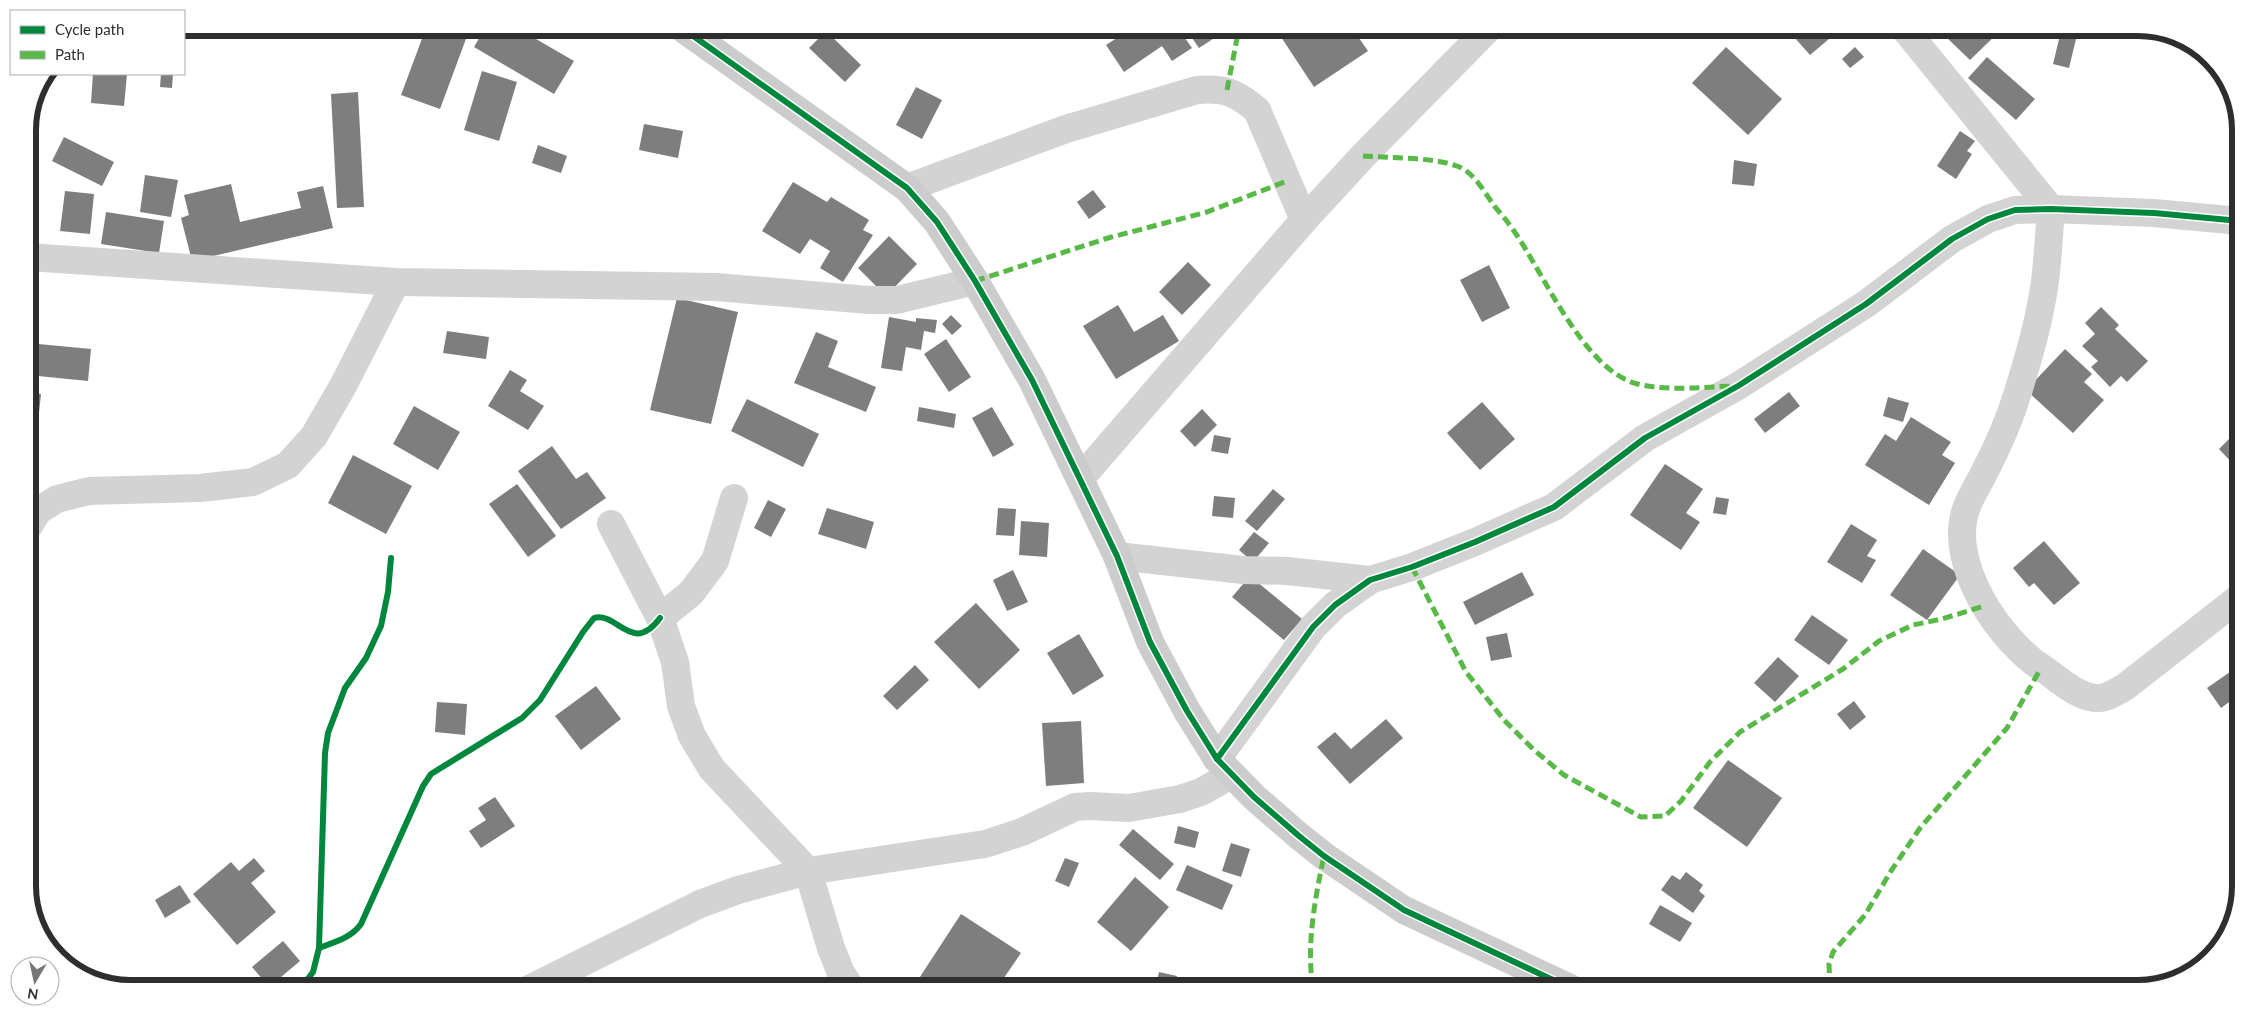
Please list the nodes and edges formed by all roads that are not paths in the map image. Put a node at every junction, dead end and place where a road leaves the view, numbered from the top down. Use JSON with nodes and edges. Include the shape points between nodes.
{"nodes":[{"id":1,"x":693,"y":36,"type":"edge"},
{"id":2,"x":1482,"y":36,"type":"edge"},
{"id":3,"x":1910,"y":36,"type":"edge"},
{"id":4,"x":908,"y":188,"type":"junction"},
{"id":5,"x":2051,"y":210,"type":"junction"},
{"id":6,"x":1304,"y":220,"type":"junction"},
{"id":7,"x":2232,"y":220,"type":"edge"},
{"id":8,"x":36,"y":258,"type":"edge"},
{"id":9,"x":975,"y":281,"type":"junction"},
{"id":10,"x":396,"y":282,"type":"junction"},
{"id":11,"x":1080,"y":479,"type":"junction"},
{"id":12,"x":734,"y":498,"type":"dead end"},
{"id":13,"x":36,"y":514,"type":"edge"},
{"id":14,"x":611,"y":524,"type":"dead end"},
{"id":15,"x":1117,"y":556,"type":"junction"},
{"id":16,"x":1370,"y":580,"type":"junction"},
{"id":17,"x":2232,"y":603,"type":"edge"},
{"id":18,"x":660,"y":618,"type":"junction"},
{"id":19,"x":1224,"y":767,"type":"junction"},
{"id":20,"x":808,"y":871,"type":"junction"},
{"id":21,"x":547,"y":980,"type":"edge"},
{"id":22,"x":845,"y":980,"type":"edge"},
{"id":23,"x":1553,"y":980,"type":"edge"}],
"edges":[{"from":1,"to":4,"type":"street"},
{"from":2,"to":6,"type":"street"},
{"from":3,"to":5,"type":"street"},
{"from":4,"to":6,"type":"street","via":[[1066,129],[1197,90],[1217,88],[1242,98],[1257,110]]},
{"from":4,"to":9,"type":"street","via":[[937,222]]},
{"from":5,"to":7,"type":"street","via":[[2154,213]]},
{"from":5,"to":16,"type":"street","via":[[2015,210],[1988,219],[1952,239],[1850,314],[1738,386],[1645,438],[1554,507],[1412,567]]},
{"from":5,"to":17,"type":"street","via":[[2045,279],[2034,336],[2018,393],[2001,438],[1966,510],[1962,533],[1966,562],[1984,606],[2001,630],[2041,668],[2084,695],[2097,698],[2107,697],[2125,687]]},
{"from":6,"to":11,"type":"street"},
{"from":8,"to":10,"type":"street"},
{"from":9,"to":10,"type":"street","via":[[904,298],[869,300],[716,287]]},
{"from":9,"to":11,"type":"street","via":[[1032,380]]},
{"from":10,"to":13,"type":"street","via":[[314,436],[288,465],[253,482],[200,488],[89,491],[57,499]]},
{"from":11,"to":15,"type":"street"},
{"from":12,"to":18,"type":"street","via":[[715,561],[691,593]]},
{"from":14,"to":18,"type":"street"},
{"from":15,"to":16,"type":"street"},
{"from":15,"to":19,"type":"street","via":[[1150,642],[1187,712]]},
{"from":16,"to":19,"type":"street","via":[[1312,627]]},
{"from":18,"to":20,"type":"street","via":[[675,662],[681,706],[692,736],[712,769]]},
{"from":19,"to":20,"type":"street","via":[[1201,792],[1180,799],[1128,808],[1075,807],[1022,832],[985,844]]},
{"from":19,"to":23,"type":"street","via":[[1254,798],[1305,841],[1404,910]]},
{"from":20,"to":21,"type":"street","via":[[700,904]]},
{"from":20,"to":22,"type":"street","via":[[830,948]]}]}
